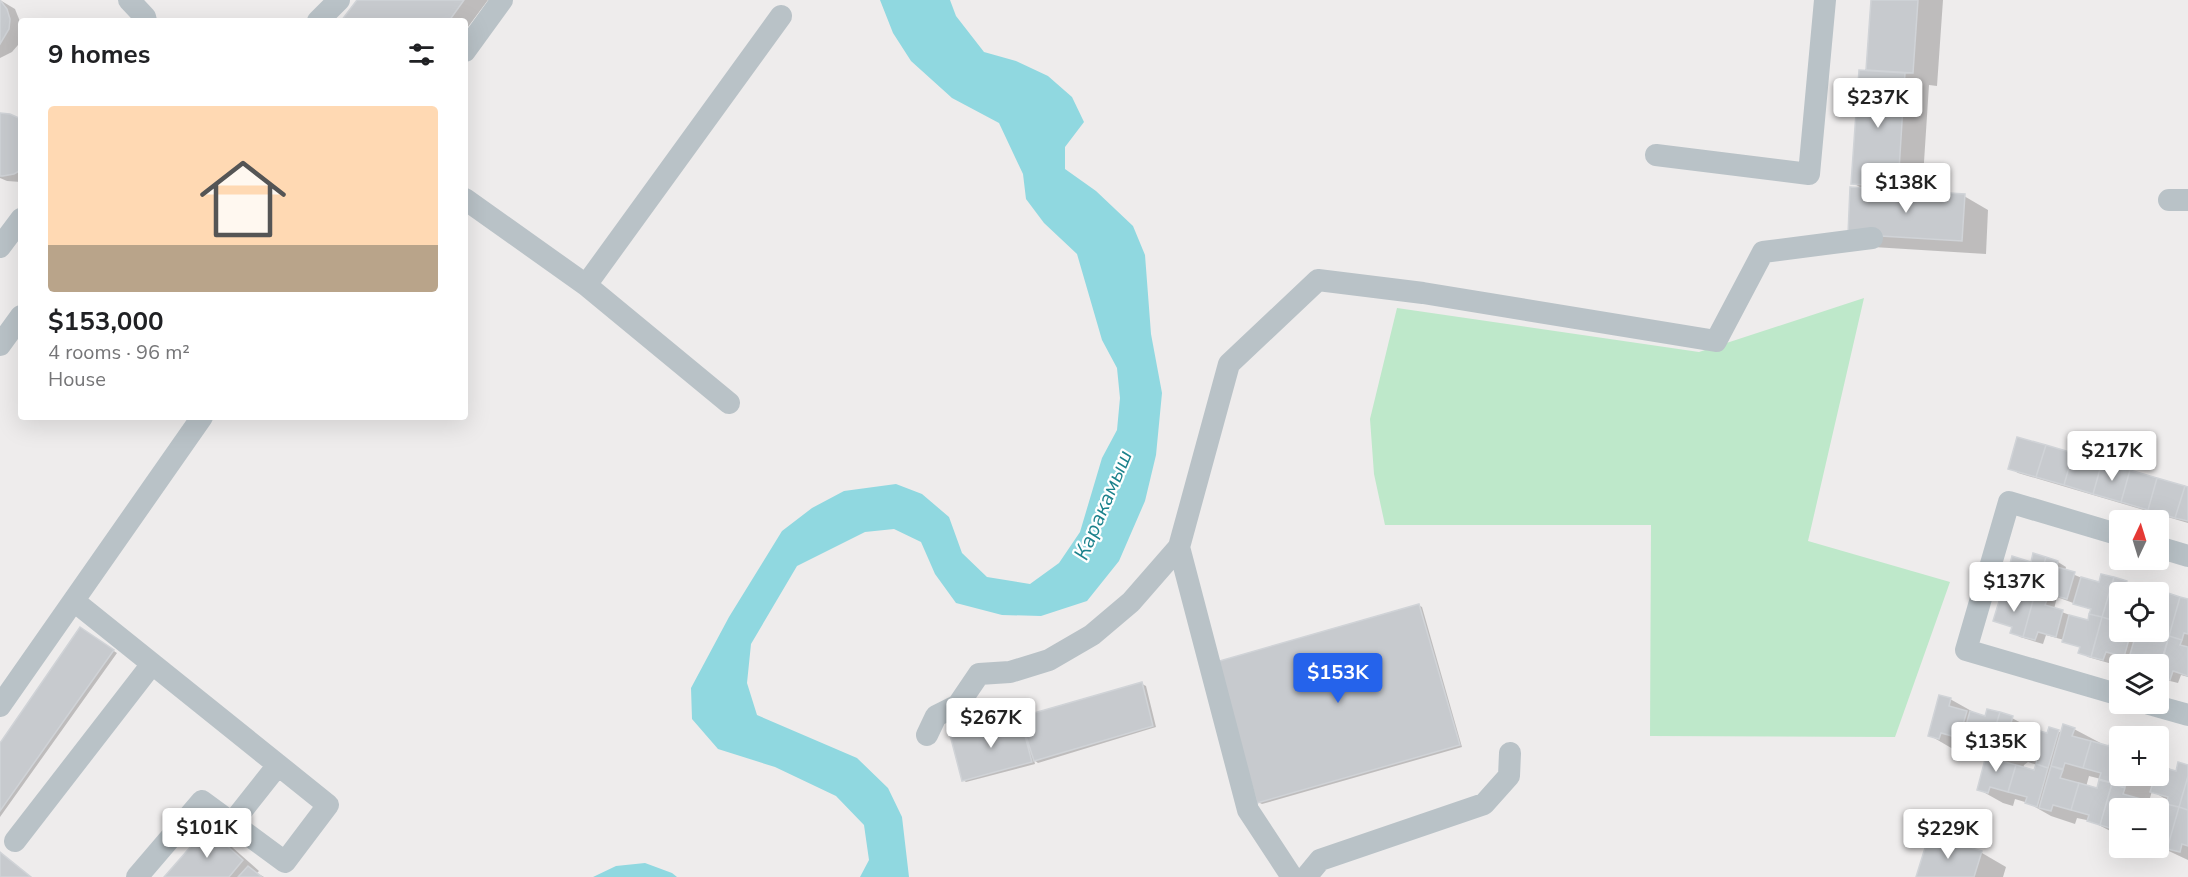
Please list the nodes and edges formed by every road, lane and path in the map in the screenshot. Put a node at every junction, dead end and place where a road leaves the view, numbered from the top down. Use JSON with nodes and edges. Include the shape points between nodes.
{"nodes":[{"id":1,"x":129,"y":0,"type":"edge"},
{"id":2,"x":339,"y":0,"type":"edge"},
{"id":3,"x":502,"y":0,"type":"edge"},
{"id":4,"x":1826,"y":0,"type":"edge"},
{"id":5,"x":781,"y":16,"type":"dead end"},
{"id":6,"x":145,"y":18,"type":"edge"},
{"id":7,"x":321,"y":18,"type":"edge"},
{"id":8,"x":468,"y":47,"type":"edge"},
{"id":9,"x":1656,"y":155,"type":"dead end"},
{"id":10,"x":468,"y":201,"type":"edge"},
{"id":11,"x":18,"y":223,"type":"edge"},
{"id":12,"x":1872,"y":238,"type":"dead end"},
{"id":13,"x":0,"y":247,"type":"edge"},
{"id":14,"x":586,"y":285,"type":"junction"},
{"id":15,"x":18,"y":319,"type":"edge"},
{"id":16,"x":0,"y":345,"type":"edge"},
{"id":17,"x":729,"y":403,"type":"dead end"},
{"id":18,"x":200,"y":420,"type":"edge"},
{"id":19,"x":2109,"y":532,"type":"edge"},
{"id":20,"x":1179,"y":547,"type":"junction"},
{"id":21,"x":2169,"y":550,"type":"edge"},
{"id":22,"x":2188,"y":556,"type":"edge"},
{"id":23,"x":74,"y":601,"type":"junction"},
{"id":24,"x":152,"y":664,"type":"junction"},
{"id":25,"x":2109,"y":692,"type":"edge"},
{"id":26,"x":0,"y":706,"type":"edge"},
{"id":27,"x":2169,"y":710,"type":"edge"},
{"id":28,"x":2188,"y":715,"type":"edge"},
{"id":29,"x":927,"y":735,"type":"dead end"},
{"id":30,"x":1510,"y":753,"type":"dead end"},
{"id":31,"x":278,"y":765,"type":"junction"},
{"id":32,"x":232,"y":823,"type":"junction"},
{"id":33,"x":15,"y":841,"type":"dead end"},
{"id":34,"x":137,"y":877,"type":"edge"},
{"id":35,"x":1292,"y":877,"type":"edge"},
{"id":36,"x":1306,"y":877,"type":"edge"}],
"edges":[{"from":1,"to":6,"type":"street"},
{"from":2,"to":7,"type":"street"},
{"from":3,"to":8,"type":"street"},
{"from":4,"to":9,"type":"street","via":[[1809,174]]},
{"from":5,"to":14,"type":"street"},
{"from":10,"to":14,"type":"street"},
{"from":11,"to":13,"type":"street"},
{"from":12,"to":20,"type":"street","via":[[1762,252],[1716,341],[1423,293],[1318,280],[1229,364]]},
{"from":14,"to":17,"type":"street"},
{"from":15,"to":16,"type":"street"},
{"from":18,"to":23,"type":"street"},
{"from":19,"to":25,"type":"street","via":[[2009,502],[1966,650]]},
{"from":20,"to":29,"type":"street","via":[[1131,602],[1092,635],[1050,660],[1010,672],[979,674],[958,705],[936,716]]},
{"from":20,"to":35,"type":"street","via":[[1248,810]]},
{"from":21,"to":22,"type":"street"},
{"from":23,"to":24,"type":"street"},
{"from":23,"to":26,"type":"street"},
{"from":24,"to":31,"type":"street"},
{"from":24,"to":33,"type":"street"},
{"from":27,"to":28,"type":"street"},
{"from":30,"to":36,"type":"street","via":[[1509,776],[1484,804],[1320,860]]},
{"from":31,"to":32,"type":"street"},
{"from":31,"to":32,"type":"street","via":[[328,805],[285,862]]},
{"from":32,"to":34,"type":"street","via":[[202,801]]}]}
